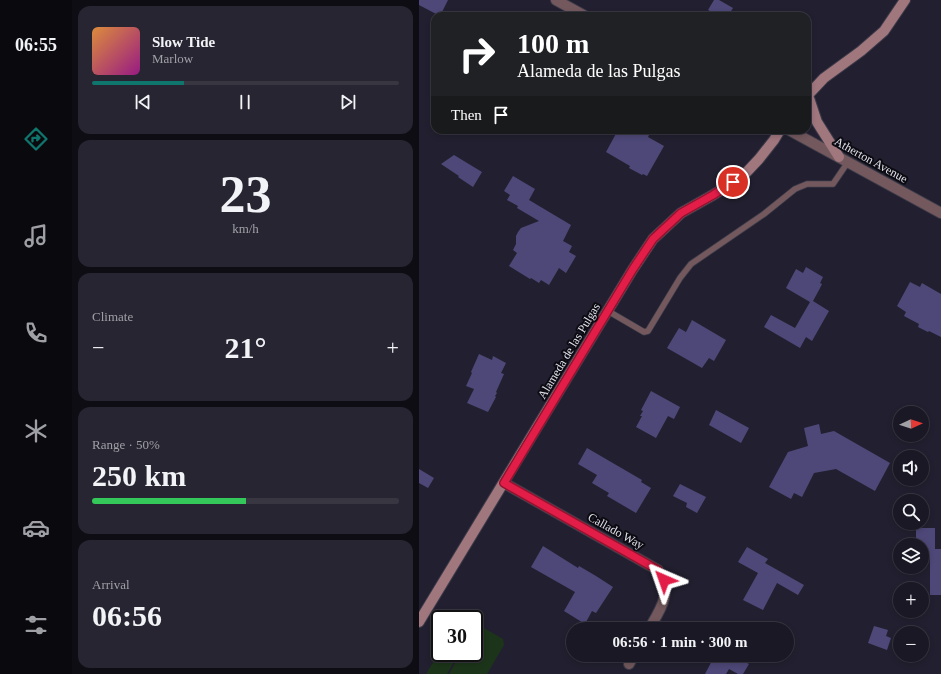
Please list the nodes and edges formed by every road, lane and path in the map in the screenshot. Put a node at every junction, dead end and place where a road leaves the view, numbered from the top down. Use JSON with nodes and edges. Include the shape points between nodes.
{"nodes":[{"id":1,"x":556,"y":0,"type":"edge"},
{"id":2,"x":905,"y":0,"type":"edge"},
{"id":3,"x":578,"y":12,"type":"edge"},
{"id":4,"x":811,"y":91,"type":"edge"},
{"id":5,"x":811,"y":106,"type":"edge"},
{"id":6,"x":778,"y":134,"type":"edge"},
{"id":7,"x":796,"y":134,"type":"edge"},
{"id":8,"x":843,"y":159,"type":"junction"},
{"id":9,"x":941,"y":213,"type":"edge"},
{"id":10,"x":608,"y":312,"type":"junction"},
{"id":11,"x":504,"y":483,"type":"junction"},
{"id":12,"x":419,"y":622,"type":"edge"},
{"id":13,"x":653,"y":622,"type":"edge"}],
"edges":[{"from":1,"to":3,"type":"street"},
{"from":2,"to":4,"type":"main road","via":[[884,31]]},
{"from":5,"to":8,"type":"main road","via":[[817,122]]},
{"from":6,"to":10,"type":"main road","name":"Alameda de las Pulgas","via":[[743,176],[681,213],[653,239]]},
{"from":7,"to":8,"type":"street","name":"Atherton Avenue"},
{"from":8,"to":9,"type":"street","name":"Atherton Avenue"},
{"from":8,"to":10,"type":"lane","via":[[833,184],[807,184],[795,189],[691,264],[648,331],[644,332]]},
{"from":10,"to":11,"type":"main road","name":"Alameda de las Pulgas"},
{"from":11,"to":12,"type":"main road","name":"Alameda de las Pulgas"},
{"from":11,"to":13,"type":"street","name":"Callado Way","via":[[658,570],[664,580],[666,592],[663,604]]}]}
